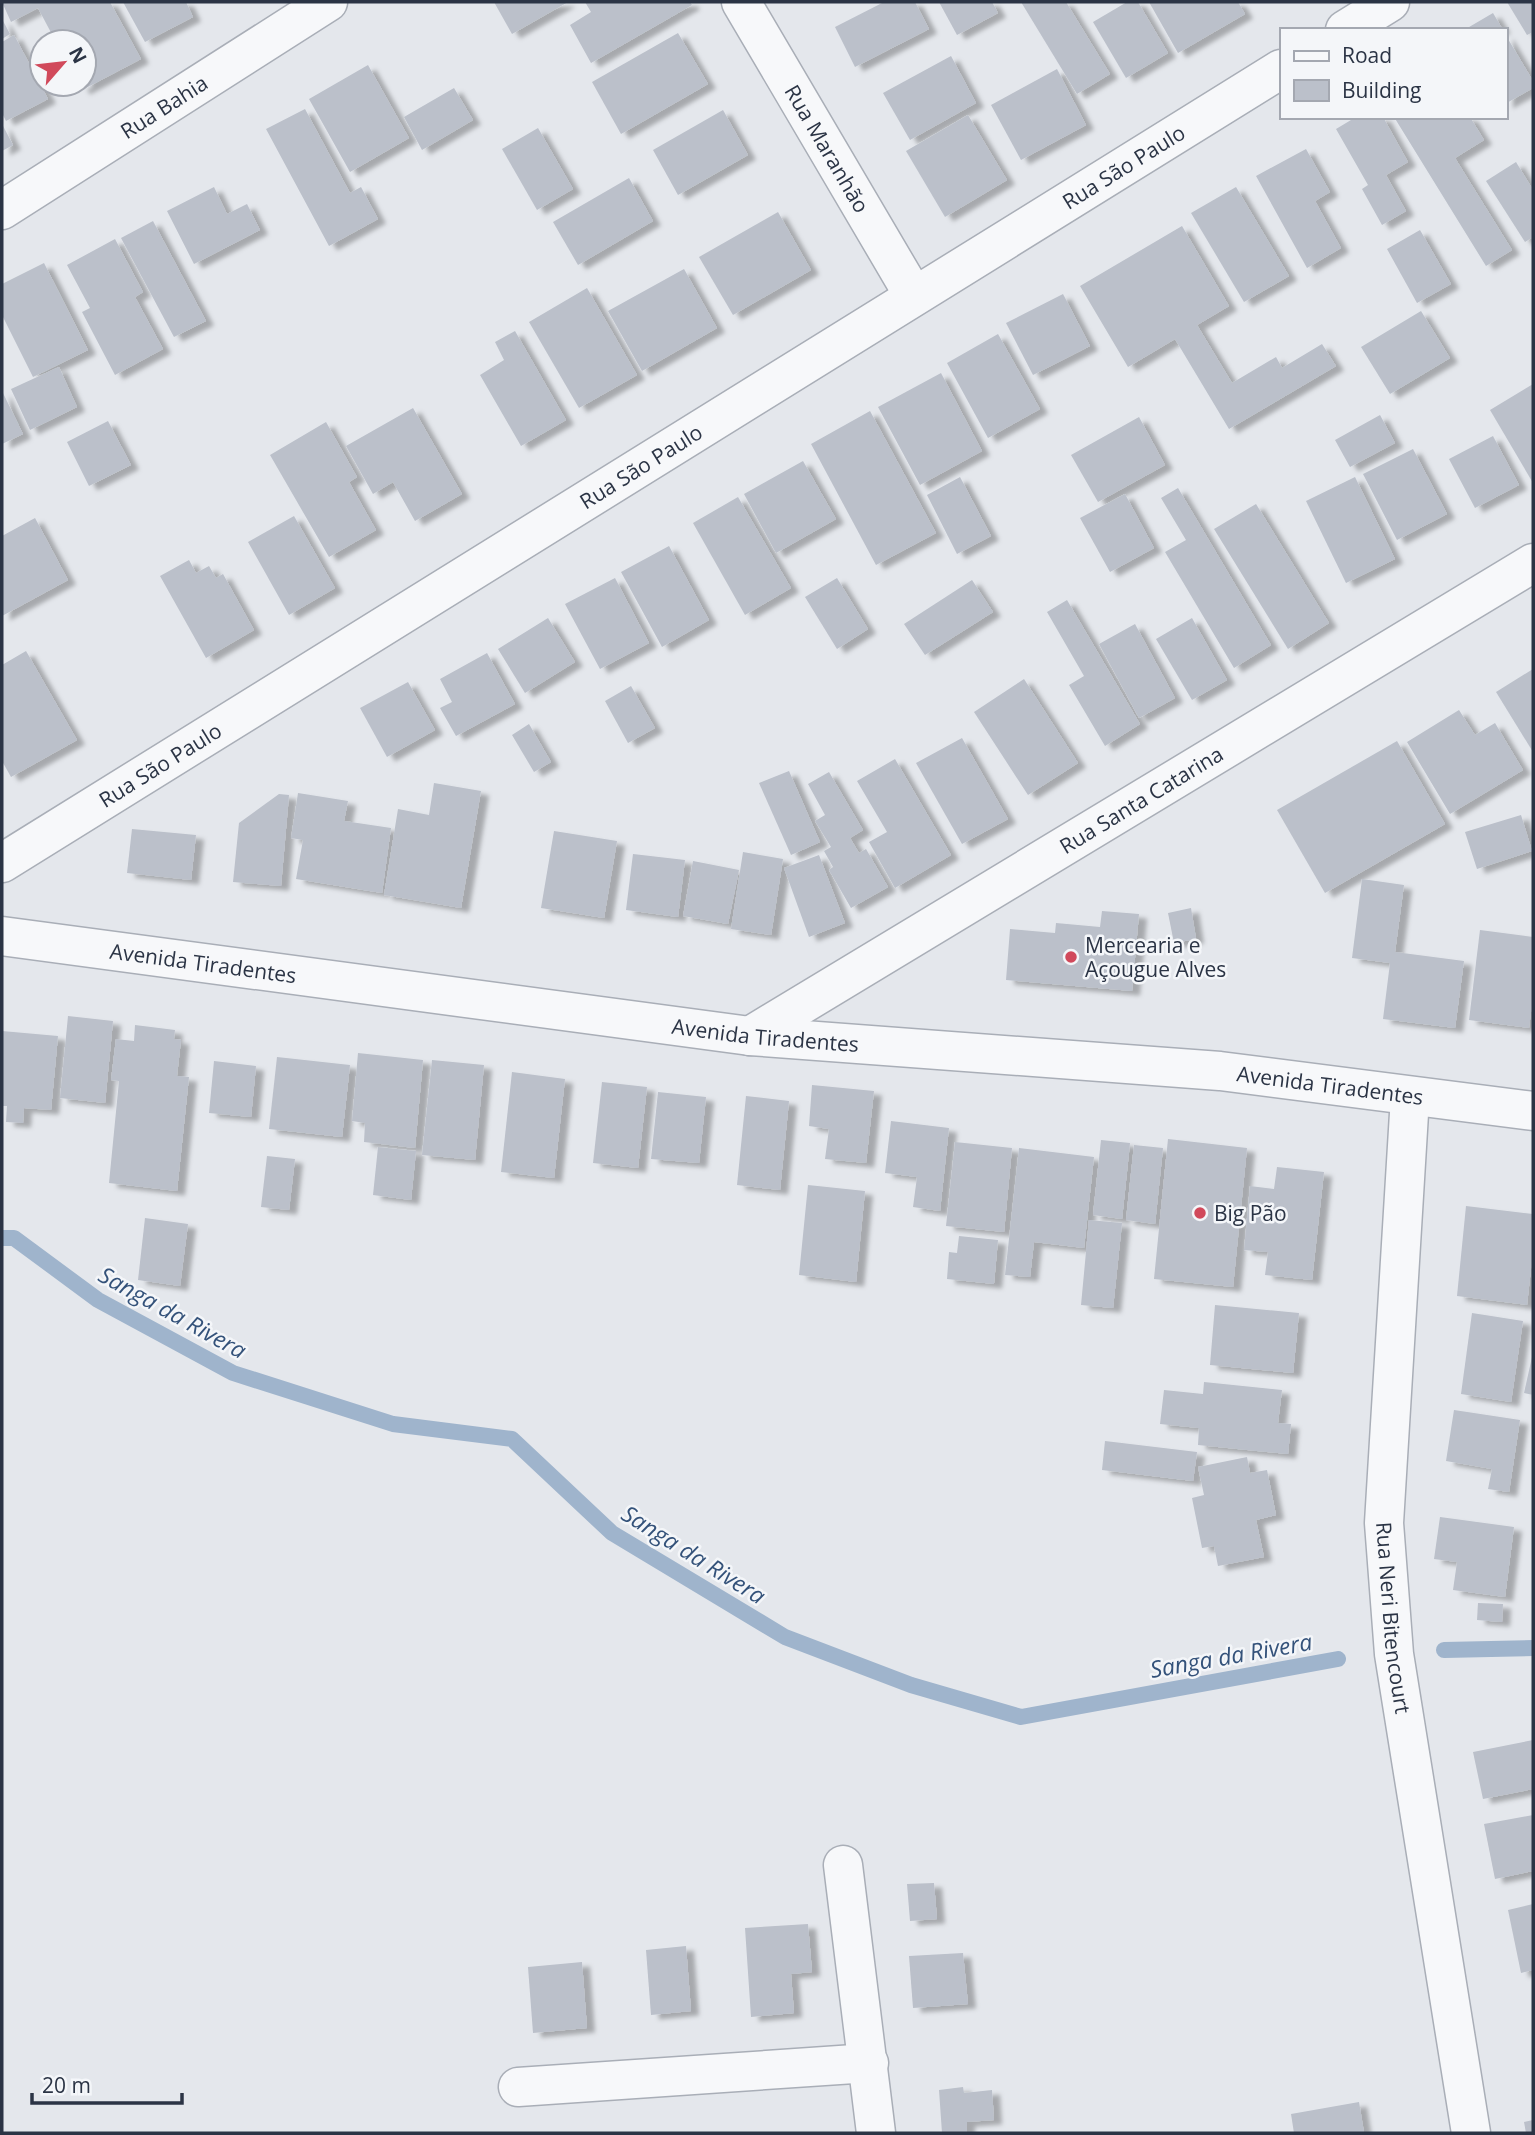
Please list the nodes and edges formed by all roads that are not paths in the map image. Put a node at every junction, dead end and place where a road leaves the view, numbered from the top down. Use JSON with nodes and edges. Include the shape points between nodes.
{"nodes":[{"id":1,"x":328,"y":2,"type":"edge"},
{"id":2,"x":741,"y":2,"type":"edge"},
{"id":3,"x":1390,"y":2,"type":"edge"},
{"id":4,"x":1348,"y":28,"type":"edge"},
{"id":5,"x":1280,"y":70,"type":"edge"},
{"id":6,"x":2,"y":210,"type":"edge"},
{"id":7,"x":914,"y":296,"type":"junction"},
{"id":8,"x":1533,"y":563,"type":"edge"},
{"id":9,"x":2,"y":863,"type":"edge"},
{"id":10,"x":2,"y":936,"type":"edge"},
{"id":11,"x":750,"y":1036,"type":"junction"},
{"id":12,"x":1410,"y":1097,"type":"junction"},
{"id":13,"x":1533,"y":1111,"type":"edge"},
{"id":14,"x":843,"y":1865,"type":"dead end"},
{"id":15,"x":869,"y":2063,"type":"junction"},
{"id":16,"x":518,"y":2087,"type":"dead end"},
{"id":17,"x":876,"y":2133,"type":"edge"},
{"id":18,"x":1471,"y":2133,"type":"edge"}],
"edges":[{"from":1,"to":6,"type":"street","name":"Rua Bahia"},
{"from":2,"to":7,"type":"street","name":"Rua Maranhão"},
{"from":3,"to":4,"type":"street"},
{"from":5,"to":7,"type":"street","name":"Rua São Paulo"},
{"from":7,"to":9,"type":"street","name":"Rua São Paulo"},
{"from":8,"to":11,"type":"street","name":"Rua Santa Catarina"},
{"from":10,"to":11,"type":"street","name":"Avenida Tiradentes"},
{"from":11,"to":12,"type":"street","name":"Avenida Tiradentes","via":[[1220,1072]]},
{"from":12,"to":13,"type":"street","name":"Avenida Tiradentes"},
{"from":12,"to":18,"type":"street","name":"Rua Neri Bitencourt","via":[[1384,1523],[1394,1654]]},
{"from":14,"to":15,"type":"street"},
{"from":15,"to":16,"type":"street"},
{"from":15,"to":17,"type":"street"}]}
